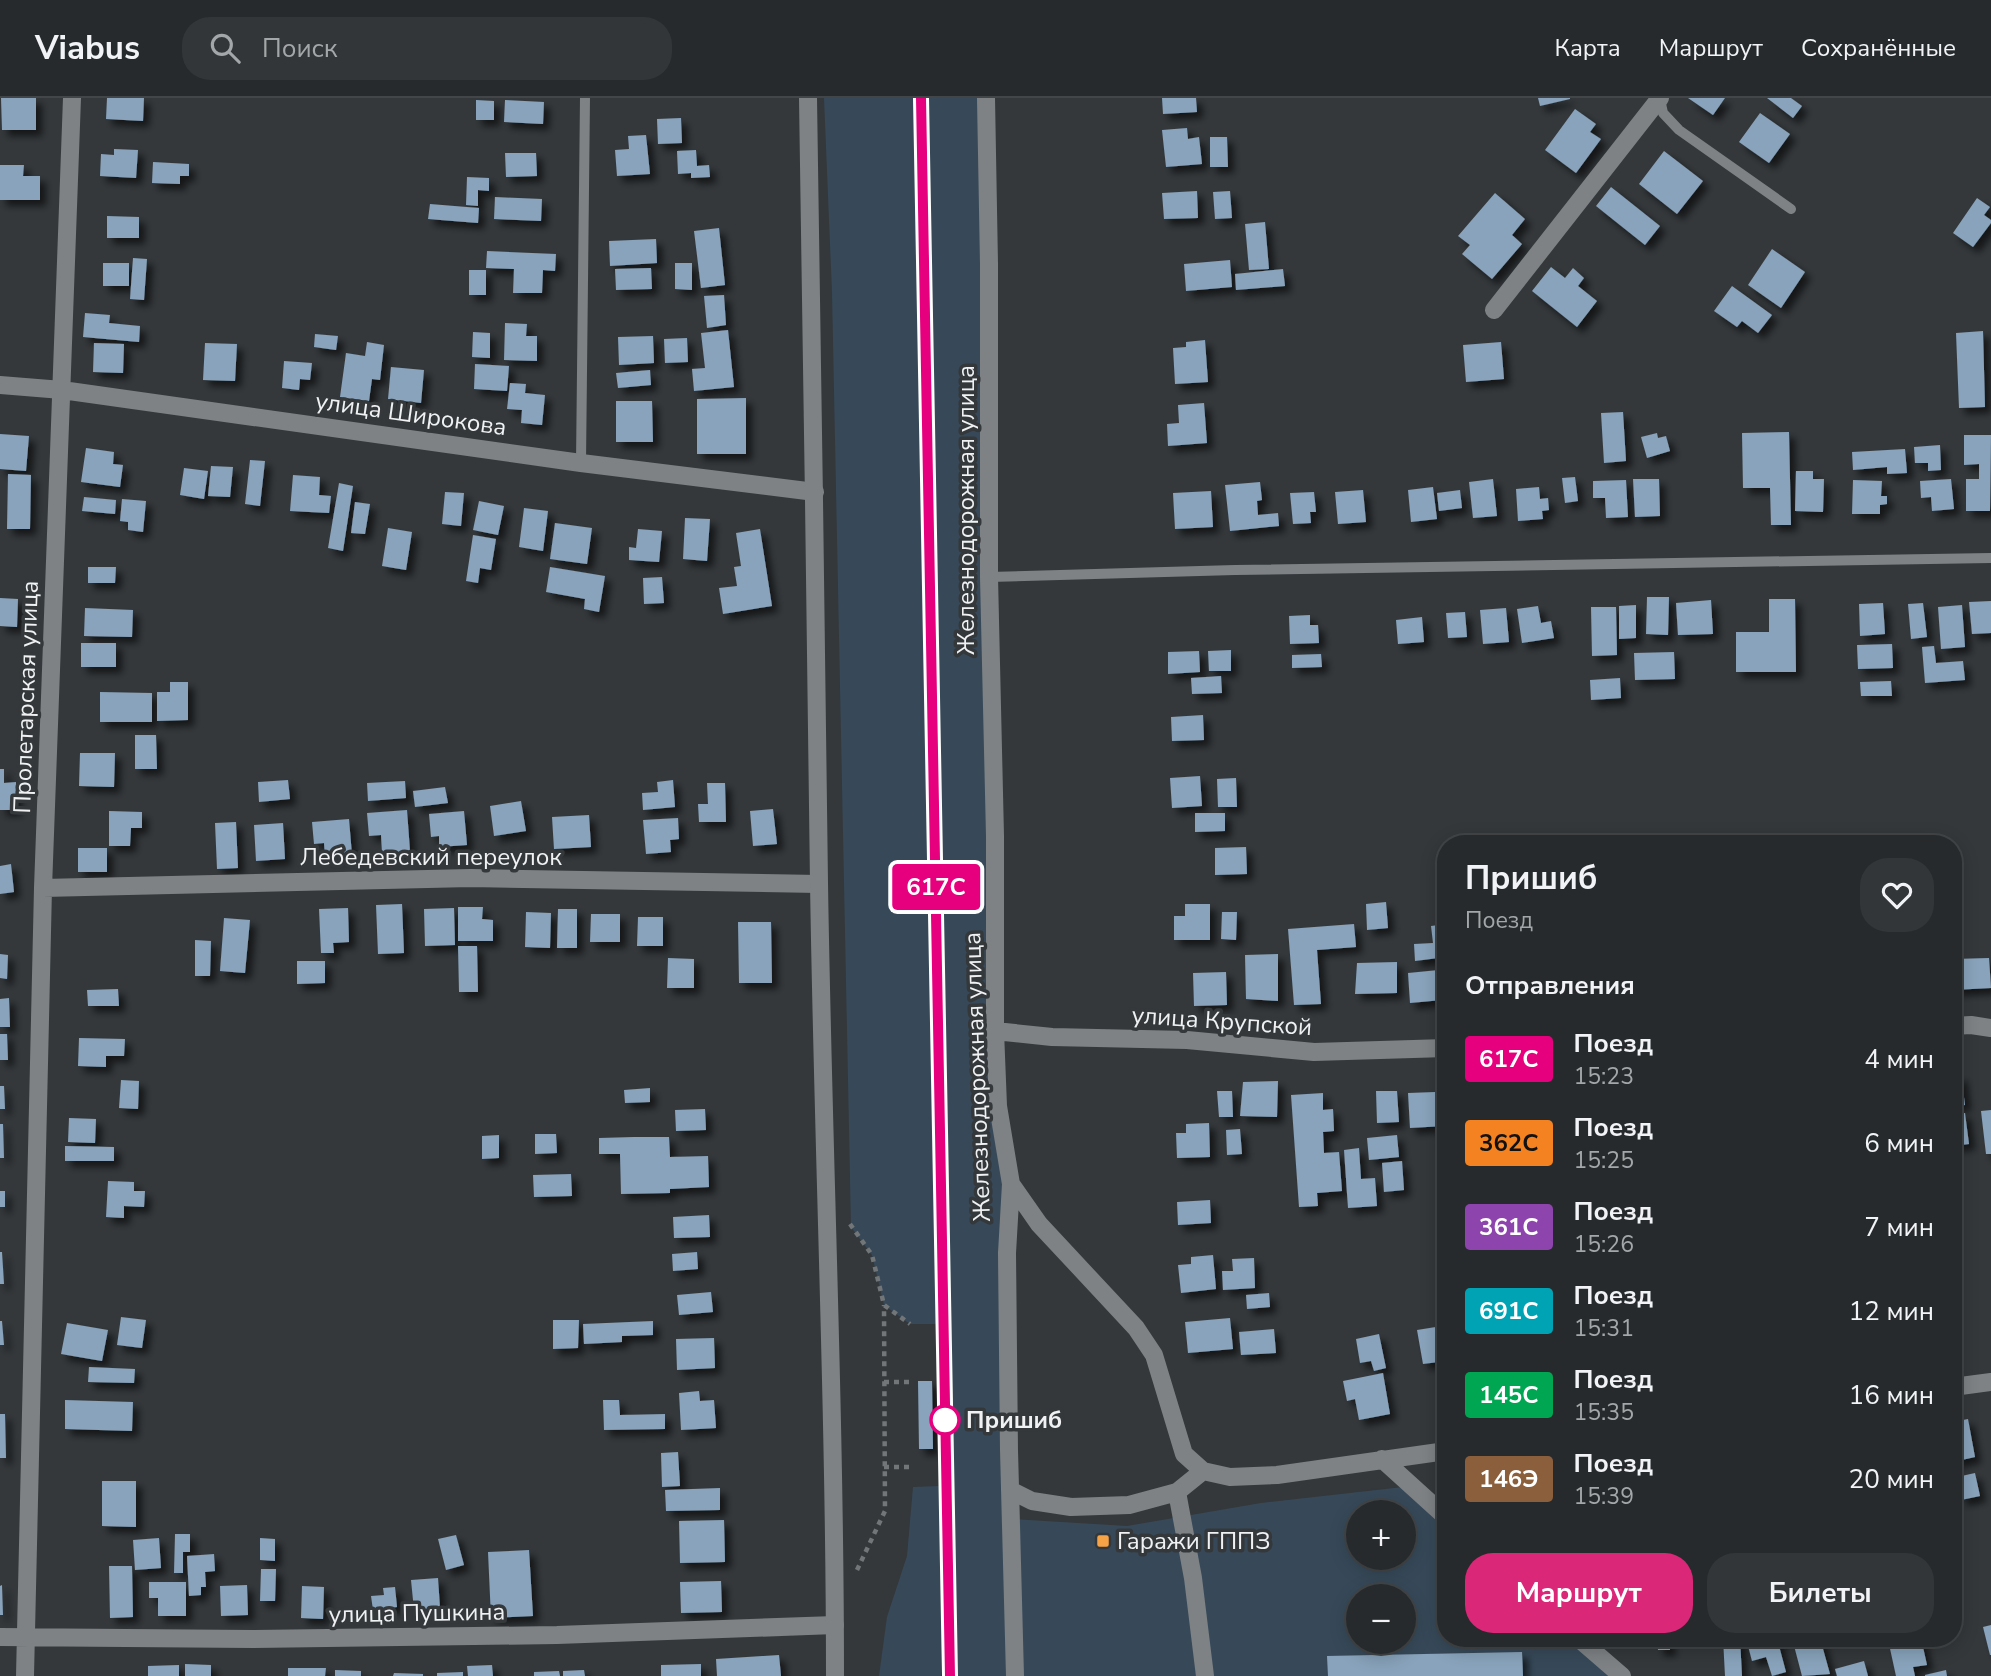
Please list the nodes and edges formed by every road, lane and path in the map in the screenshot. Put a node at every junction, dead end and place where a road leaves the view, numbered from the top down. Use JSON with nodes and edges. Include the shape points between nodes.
{"nodes":[{"id":1,"x":72,"y":98,"type":"edge"},
{"id":2,"x":585,"y":98,"type":"edge"},
{"id":3,"x":808,"y":98,"type":"edge"},
{"id":4,"x":986,"y":98,"type":"edge"},
{"id":5,"x":1660,"y":98,"type":"edge"},
{"id":6,"x":1791,"y":209,"type":"dead end"},
{"id":7,"x":1494,"y":310,"type":"dead end"},
{"id":8,"x":0,"y":385,"type":"edge"},
{"id":9,"x":62,"y":390,"type":"junction"},
{"id":10,"x":581,"y":463,"type":"junction"},
{"id":11,"x":815,"y":492,"type":"junction"},
{"id":12,"x":1991,"y":558,"type":"edge"},
{"id":13,"x":989,"y":577,"type":"junction"},
{"id":14,"x":819,"y":884,"type":"junction"},
{"id":15,"x":43,"y":888,"type":"junction"},
{"id":16,"x":1962,"y":1026,"type":"edge"},
{"id":17,"x":1991,"y":1028,"type":"edge"},
{"id":18,"x":995,"y":1031,"type":"junction"},
{"id":19,"x":1437,"y":1048,"type":"edge"},
{"id":20,"x":1011,"y":1184,"type":"junction"},
{"id":21,"x":845,"y":1216,"type":"dead end"},
{"id":22,"x":884,"y":1304,"type":"junction"},
{"id":23,"x":910,"y":1324,"type":"dead end"},
{"id":24,"x":884,"y":1382,"type":"junction"},
{"id":25,"x":911,"y":1382,"type":"dead end"},
{"id":26,"x":1991,"y":1382,"type":"edge"},
{"id":27,"x":1962,"y":1386,"type":"edge"},
{"id":28,"x":1437,"y":1452,"type":"edge"},
{"id":29,"x":1382,"y":1459,"type":"junction"},
{"id":30,"x":884,"y":1467,"type":"junction"},
{"id":31,"x":913,"y":1467,"type":"dead end"},
{"id":32,"x":1203,"y":1471,"type":"junction"},
{"id":33,"x":1010,"y":1490,"type":"junction"},
{"id":34,"x":1177,"y":1492,"type":"junction"},
{"id":35,"x":1437,"y":1509,"type":"edge"},
{"id":36,"x":854,"y":1578,"type":"dead end"},
{"id":37,"x":835,"y":1625,"type":"junction"},
{"id":38,"x":0,"y":1637,"type":"edge"},
{"id":39,"x":26,"y":1637,"type":"junction"},
{"id":40,"x":1588,"y":1647,"type":"edge"},
{"id":41,"x":25,"y":1676,"type":"edge"},
{"id":42,"x":835,"y":1676,"type":"edge"},
{"id":43,"x":1015,"y":1676,"type":"edge"},
{"id":44,"x":1205,"y":1676,"type":"edge"},
{"id":45,"x":1622,"y":1676,"type":"edge"}],
"edges":[{"from":1,"to":9,"type":"street","name":"Пролетарская улица"},
{"from":2,"to":10,"type":"lane"},
{"from":3,"to":11,"type":"street"},
{"from":4,"to":13,"type":"street","name":"Железнодорожная улица"},
{"from":5,"to":6,"type":"lane","via":[[1663,113],[1679,130]]},
{"from":5,"to":7,"type":"street"},
{"from":8,"to":9,"type":"street","name":"улица Широкова"},
{"from":9,"to":10,"type":"street","name":"улица Широкова"},
{"from":9,"to":15,"type":"street","name":"Пролетарская улица"},
{"from":10,"to":11,"type":"street","name":"улица Широкова"},
{"from":11,"to":14,"type":"street"},
{"from":12,"to":13,"type":"lane"},
{"from":13,"to":18,"type":"street","name":"Железнодорожная улица"},
{"from":14,"to":15,"type":"street","name":"Лебедевский переулок","via":[[471,878]]},
{"from":14,"to":37,"type":"street"},
{"from":15,"to":39,"type":"street","name":"Пролетарская улица"},
{"from":16,"to":17,"type":"street"},
{"from":18,"to":19,"type":"street","name":"улица Крупской","via":[[1314,1052]]},
{"from":18,"to":20,"type":"street","name":"Железнодорожная улица","via":[[998,1106]]},
{"from":20,"to":32,"type":"street","via":[[1039,1224],[1136,1328],[1154,1355],[1184,1454]]},
{"from":20,"to":33,"type":"street","name":"Железнодорожная улица","via":[[1007,1253]]},
{"from":21,"to":22,"type":"path","via":[[872,1255]]},
{"from":22,"to":23,"type":"path"},
{"from":22,"to":24,"type":"path"},
{"from":24,"to":25,"type":"path"},
{"from":24,"to":30,"type":"path"},
{"from":26,"to":27,"type":"street"},
{"from":28,"to":29,"type":"street"},
{"from":29,"to":32,"type":"street","via":[[1277,1475],[1230,1477]]},
{"from":29,"to":35,"type":"street"},
{"from":30,"to":31,"type":"path"},
{"from":30,"to":36,"type":"path","via":[[885,1511]]},
{"from":32,"to":34,"type":"street"},
{"from":33,"to":34,"type":"street","via":[[1032,1501],[1071,1507],[1129,1506]]},
{"from":33,"to":43,"type":"street","name":"Железнодорожная улица"},
{"from":34,"to":44,"type":"street","via":[[1194,1578]]},
{"from":37,"to":39,"type":"street","name":"улица Пушкина","via":[[558,1635]]},
{"from":37,"to":42,"type":"street"},
{"from":38,"to":39,"type":"street","name":"улица Пушкина"},
{"from":39,"to":41,"type":"street","name":"Пролетарская улица"},
{"from":40,"to":45,"type":"street"}]}
